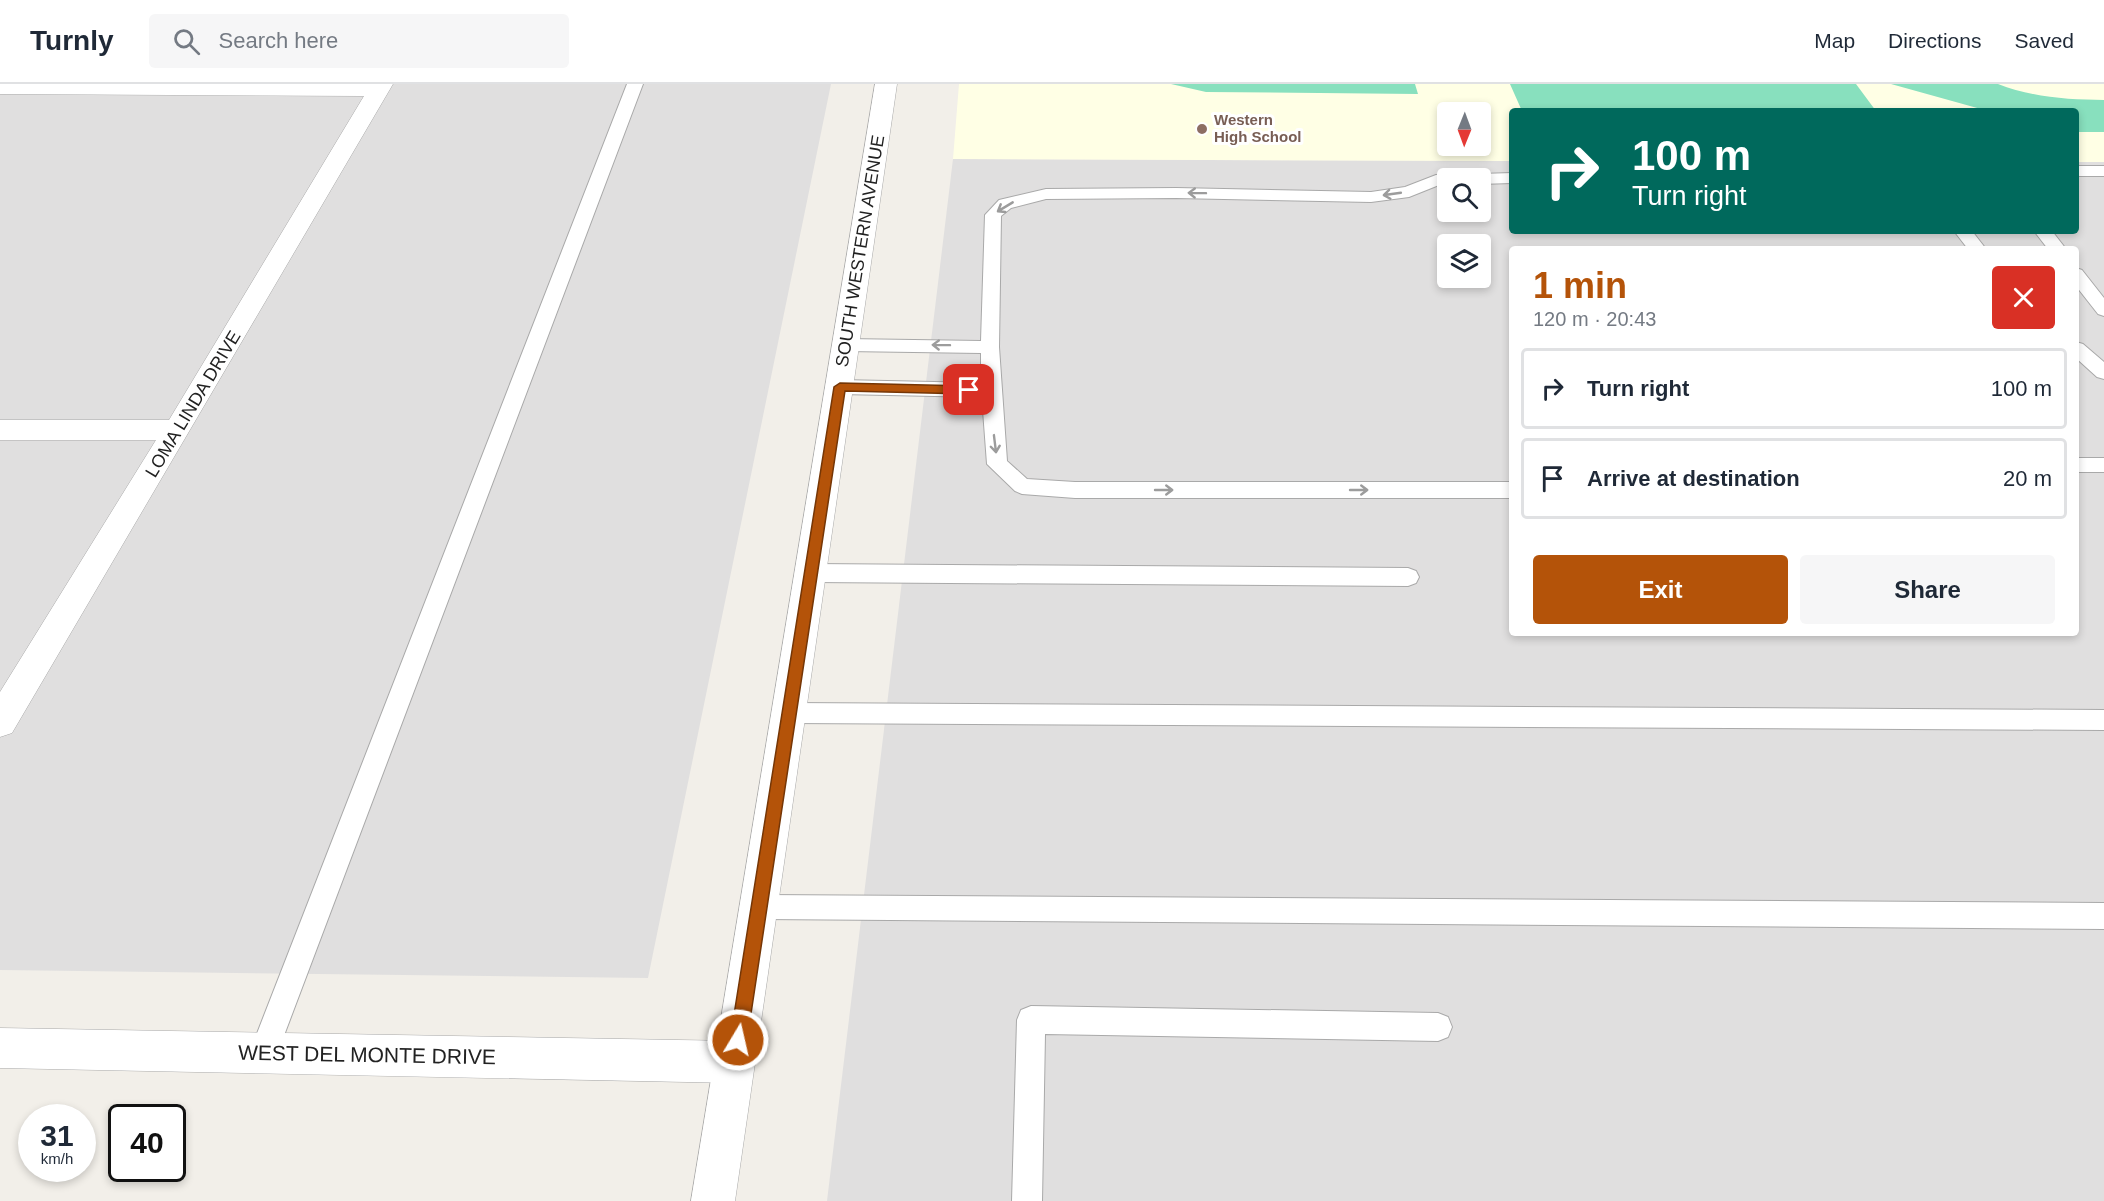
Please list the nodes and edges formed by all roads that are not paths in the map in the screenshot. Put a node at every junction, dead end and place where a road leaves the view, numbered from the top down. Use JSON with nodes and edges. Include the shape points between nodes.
{"nodes":[{"id":1,"x":635,"y":84,"type":"edge"},
{"id":2,"x":886,"y":84,"type":"edge"},
{"id":3,"x":381,"y":86,"type":"edge"},
{"id":4,"x":0,"y":87,"type":"edge"},
{"id":5,"x":2079,"y":171,"type":"edge"},
{"id":6,"x":2104,"y":171,"type":"edge"},
{"id":7,"x":1509,"y":178,"type":"edge"},
{"id":8,"x":1491,"y":179,"type":"edge"},
{"id":9,"x":1437,"y":180,"type":"edge"},
{"id":10,"x":2045,"y":234,"type":"edge"},
{"id":11,"x":2055,"y":246,"type":"edge"},
{"id":12,"x":2081,"y":280,"type":"edge"},
{"id":13,"x":2104,"y":286,"type":"edge"},
{"id":14,"x":2104,"y":310,"type":"edge"},
{"id":15,"x":846,"y":345,"type":"junction"},
{"id":16,"x":990,"y":347,"type":"junction"},
{"id":17,"x":2079,"y":351,"type":"edge"},
{"id":18,"x":2104,"y":372,"type":"edge"},
{"id":19,"x":840,"y":387,"type":"junction"},
{"id":20,"x":991,"y":390,"type":"junction"},
{"id":21,"x":0,"y":430,"type":"edge"},
{"id":22,"x":177,"y":430,"type":"junction"},
{"id":23,"x":2079,"y":465,"type":"edge"},
{"id":24,"x":2104,"y":465,"type":"edge"},
{"id":25,"x":1509,"y":490,"type":"edge"},
{"id":26,"x":811,"y":573,"type":"junction"},
{"id":27,"x":1408,"y":576,"type":"dead end"},
{"id":28,"x":789,"y":713,"type":"junction"},
{"id":29,"x":2104,"y":720,"type":"edge"},
{"id":30,"x":0,"y":722,"type":"edge"},
{"id":31,"x":758,"y":907,"type":"junction"},
{"id":32,"x":2104,"y":916,"type":"edge"},
{"id":33,"x":1438,"y":1027,"type":"dead end"},
{"id":34,"x":0,"y":1048,"type":"edge"},
{"id":35,"x":263,"y":1054,"type":"junction"},
{"id":36,"x":735,"y":1062,"type":"junction"},
{"id":37,"x":713,"y":1201,"type":"edge"},
{"id":38,"x":1027,"y":1201,"type":"edge"}],
"edges":[{"from":1,"to":35,"type":"lane"},
{"from":2,"to":15,"type":"street","name":"SOUTH WESTERN AVENUE"},
{"from":3,"to":4,"type":"street"},
{"from":3,"to":22,"type":"street","name":"LOMA LINDA DRIVE"},
{"from":5,"to":6,"type":"lane"},
{"from":7,"to":8,"type":"lane"},
{"from":9,"to":16,"type":"lane","one_way":true,"via":[[1409,192],[1371,197],[1046,194],[1005,204],[993,215]]},
{"from":10,"to":11,"type":"lane"},
{"from":12,"to":13,"type":"lane"},
{"from":12,"to":14,"type":"lane"},
{"from":16,"to":15,"type":"lane","one_way":true},
{"from":15,"to":19,"type":"street","name":"SOUTH WESTERN AVENUE"},
{"from":16,"to":20,"type":"lane"},
{"from":17,"to":18,"type":"lane"},
{"from":19,"to":20,"type":"lane"},
{"from":19,"to":26,"type":"street","name":"SOUTH WESTERN AVENUE"},
{"from":20,"to":25,"type":"lane","one_way":true,"via":[[997,464],[1022,486],[1075,490]]},
{"from":21,"to":22,"type":"street"},
{"from":22,"to":30,"type":"street","name":"LOMA LINDA DRIVE"},
{"from":23,"to":24,"type":"lane"},
{"from":26,"to":27,"type":"lane"},
{"from":26,"to":28,"type":"street","name":"SOUTH WESTERN AVENUE"},
{"from":28,"to":29,"type":"lane"},
{"from":28,"to":31,"type":"street","name":"SOUTH WESTERN AVENUE"},
{"from":31,"to":32,"type":"lane"},
{"from":31,"to":36,"type":"street","name":"SOUTH WESTERN AVENUE"},
{"from":33,"to":38,"type":"lane","via":[[1031,1020]]},
{"from":34,"to":35,"type":"street","name":"WEST DEL MONTE DRIVE"},
{"from":35,"to":36,"type":"street","name":"WEST DEL MONTE DRIVE"},
{"from":36,"to":37,"type":"street","name":"SOUTH WESTERN AVENUE"}]}
